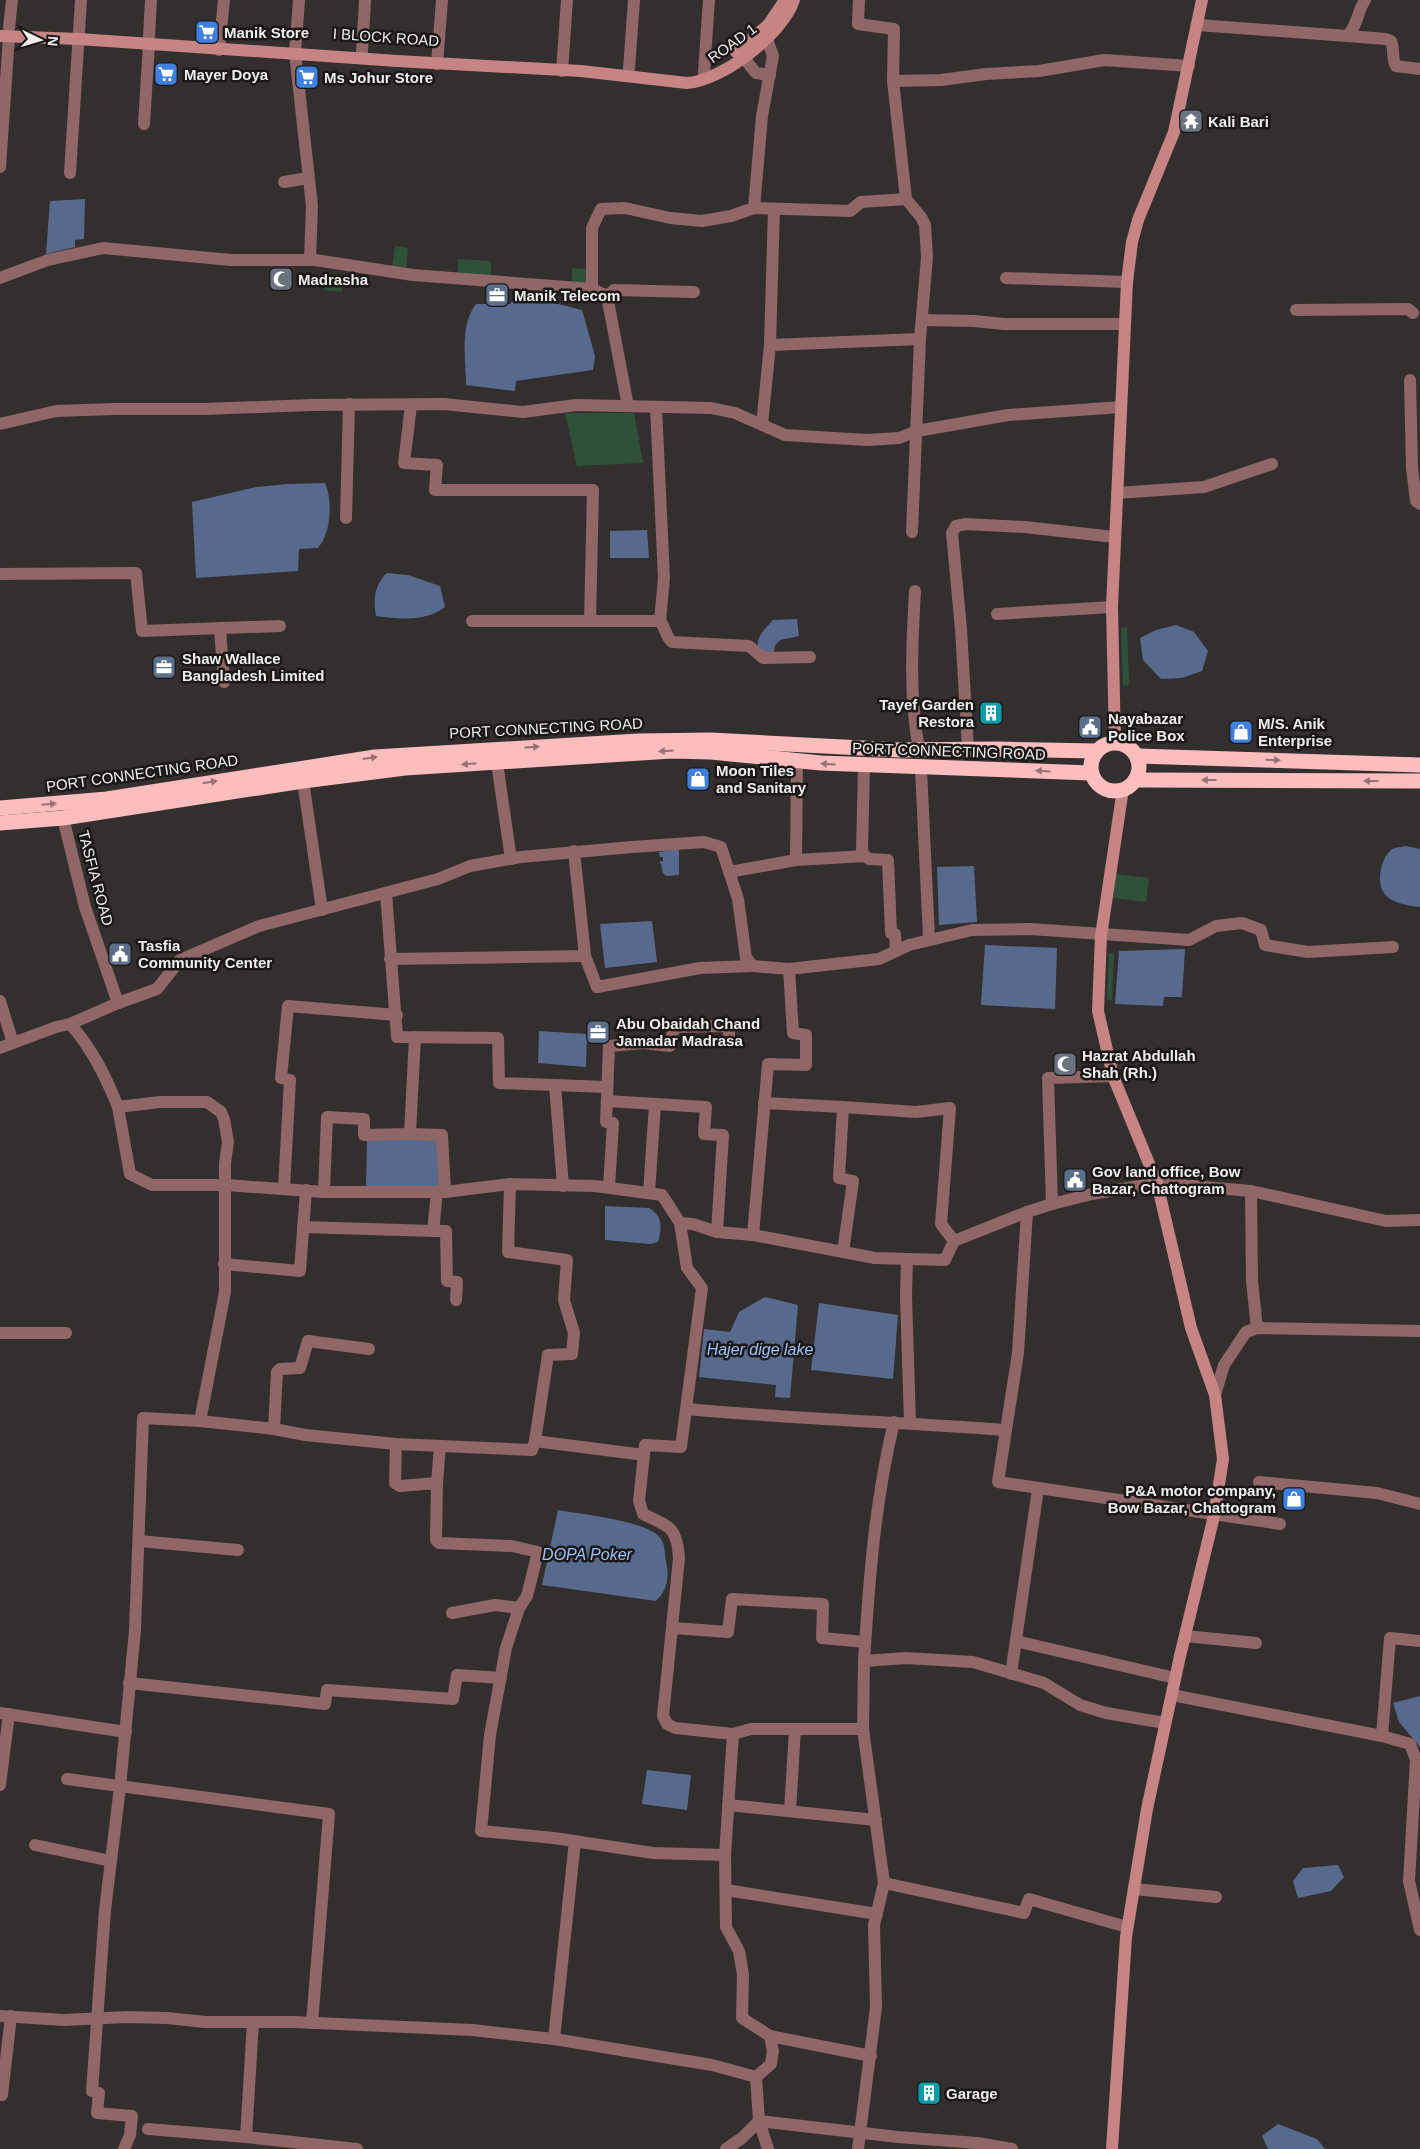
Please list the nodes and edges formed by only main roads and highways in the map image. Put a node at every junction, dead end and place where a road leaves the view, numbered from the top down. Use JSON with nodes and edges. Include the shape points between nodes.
{"nodes":[{"id":1,"x":1097,"y":751,"type":"junction"},
{"id":2,"x":1137,"y":756,"type":"junction"},
{"id":3,"x":1420,"y":764,"type":"edge"},
{"id":4,"x":1092,"y":774,"type":"junction"},
{"id":5,"x":1135,"y":780,"type":"junction"},
{"id":6,"x":1420,"y":781,"type":"edge"},
{"id":7,"x":0,"y":808,"type":"edge"},
{"id":8,"x":0,"y":822,"type":"edge"}],
"edges":[{"from":1,"to":2,"type":"highway","via":[[1114,743],[1125,746]]},
{"from":1,"to":4,"type":"highway","via":[[1092,758]]},
{"from":7,"to":1,"type":"highway","name":"PORT CONNECTING ROAD","one_way":true,"via":[[107,799],[375,757],[672,739],[845,748]]},
{"from":2,"to":3,"type":"highway","one_way":true},
{"from":2,"to":5,"type":"highway"},
{"from":4,"to":5,"type":"highway","via":[[1100,786],[1115,791],[1123,790]]},
{"from":4,"to":8,"type":"highway","name":"PORT CONNECTING ROAD","one_way":true,"via":[[864,766],[672,751],[405,768],[63,818]]},
{"from":6,"to":5,"type":"highway","one_way":true}]}
